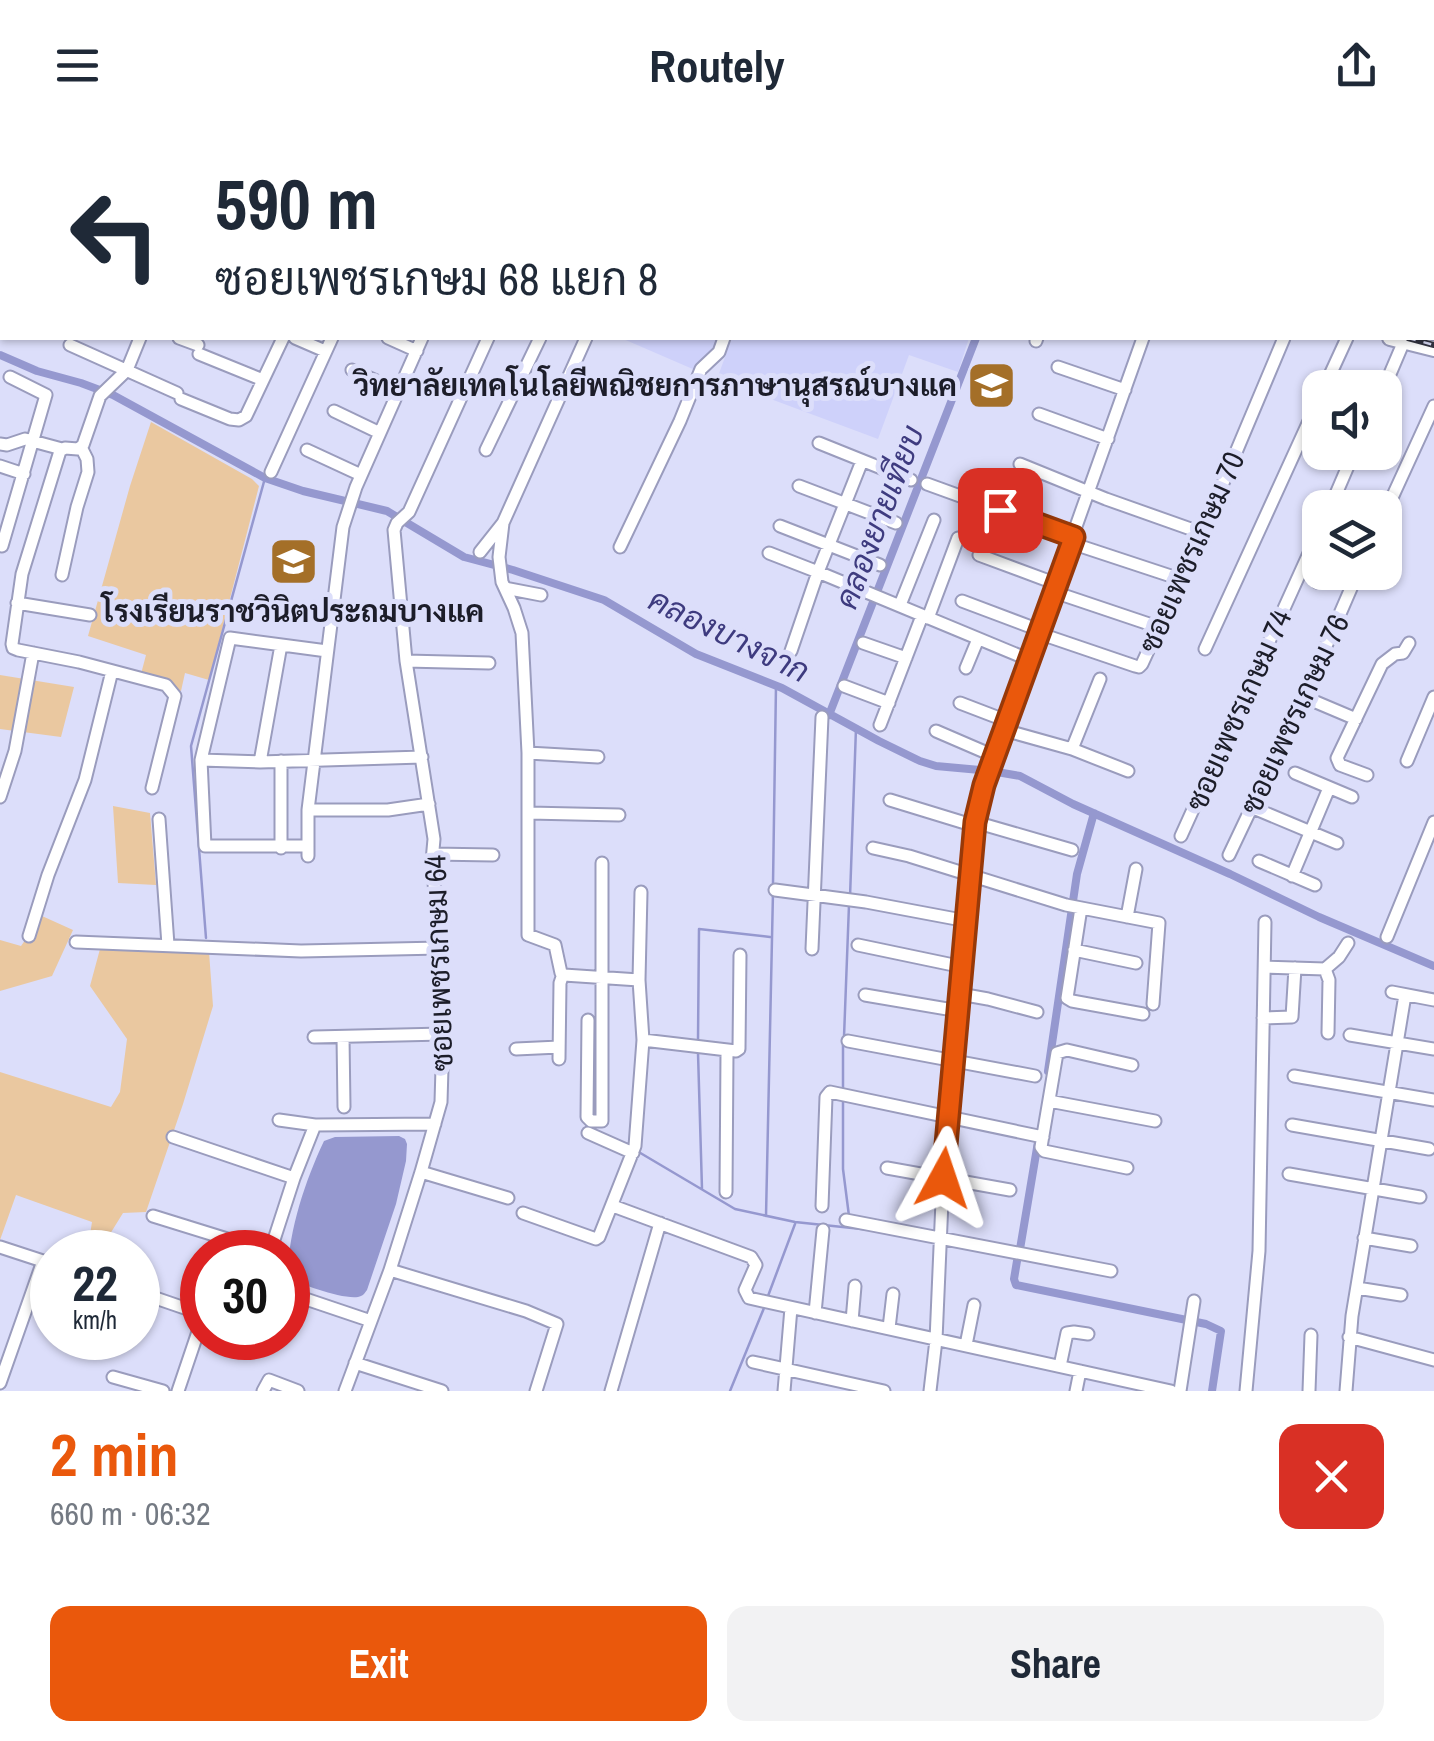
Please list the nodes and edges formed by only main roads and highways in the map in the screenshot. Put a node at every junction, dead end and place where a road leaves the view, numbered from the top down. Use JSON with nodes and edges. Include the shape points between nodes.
{"nodes":[{"id":1,"x":1397,"y":340,"type":"edge"},
{"id":2,"x":1434,"y":349,"type":"edge"}],
"edges":[{"from":1,"to":2,"type":"main road"}]}
